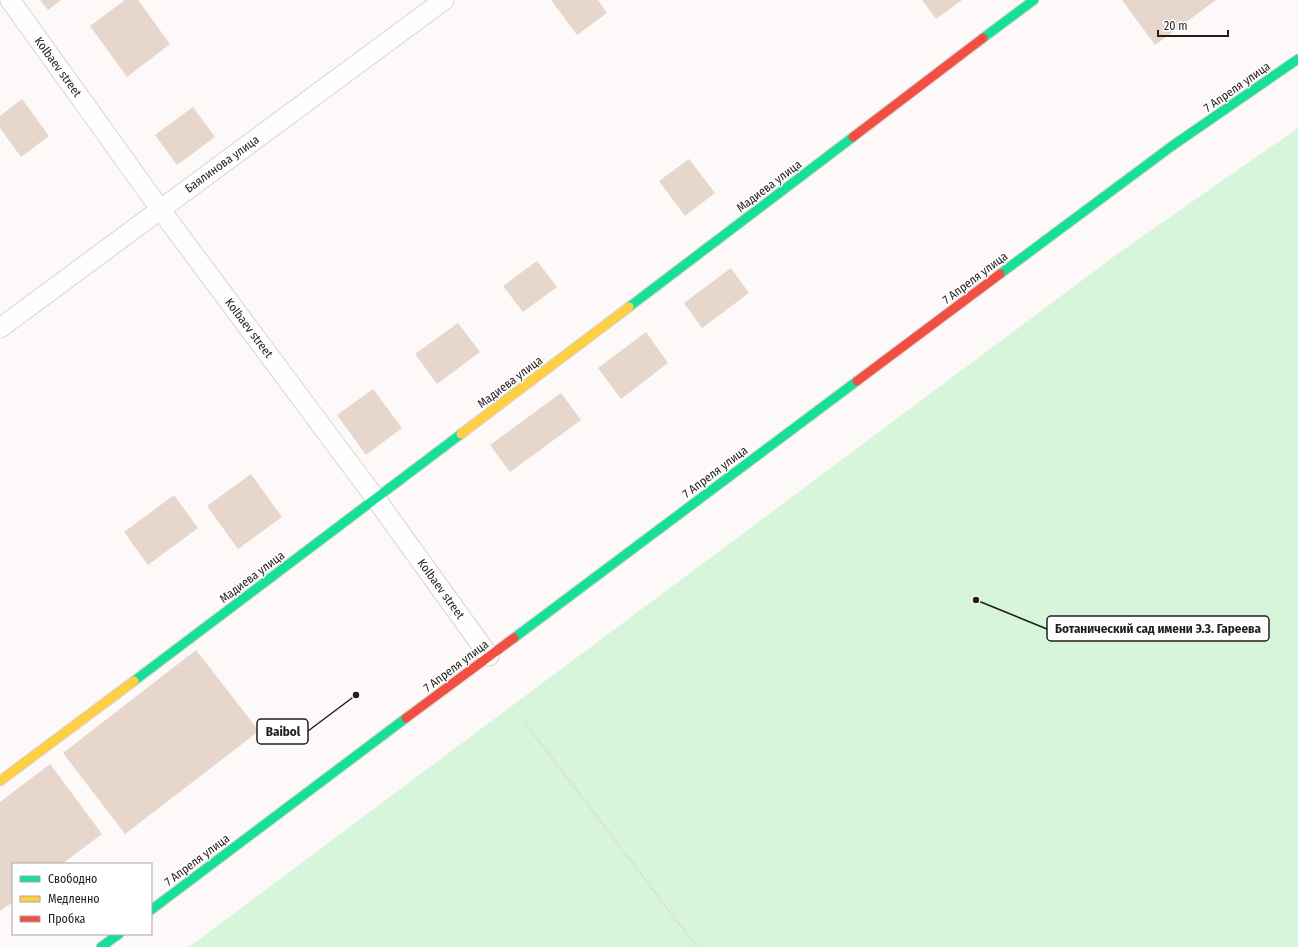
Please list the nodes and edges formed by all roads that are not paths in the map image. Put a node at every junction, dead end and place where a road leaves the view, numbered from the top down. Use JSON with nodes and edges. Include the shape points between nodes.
{"nodes":[{"id":1,"x":10,"y":0,"type":"edge"},
{"id":2,"x":1034,"y":0,"type":"edge"},
{"id":3,"x":432,"y":4,"type":"edge"},
{"id":4,"x":1298,"y":59,"type":"edge"},
{"id":5,"x":160,"y":209,"type":"junction"},
{"id":6,"x":0,"y":328,"type":"edge"},
{"id":7,"x":376,"y":499,"type":"junction"},
{"id":8,"x":489,"y":656,"type":"junction"},
{"id":9,"x":0,"y":781,"type":"edge"},
{"id":10,"x":152,"y":909,"type":"edge"},
{"id":11,"x":118,"y":935,"type":"edge"},
{"id":12,"x":101,"y":947,"type":"edge"}],
"edges":[{"from":1,"to":5,"type":"street","name":"Kolbaev street"},
{"from":2,"to":7,"type":"main road","name":"Мадиева улица"},
{"from":3,"to":5,"type":"street","name":"Баялинова улица"},
{"from":4,"to":8,"type":"main road","name":"7 Апреля улица","via":[[1172,146]]},
{"from":5,"to":6,"type":"street","name":"Баялинова улица"},
{"from":5,"to":7,"type":"street","name":"Kolbaev street"},
{"from":7,"to":8,"type":"street","name":"Kolbaev street"},
{"from":7,"to":9,"type":"main road","name":"Мадиева улица"},
{"from":8,"to":10,"type":"main road","name":"7 Апреля улица"},
{"from":11,"to":12,"type":"main road"}]}
